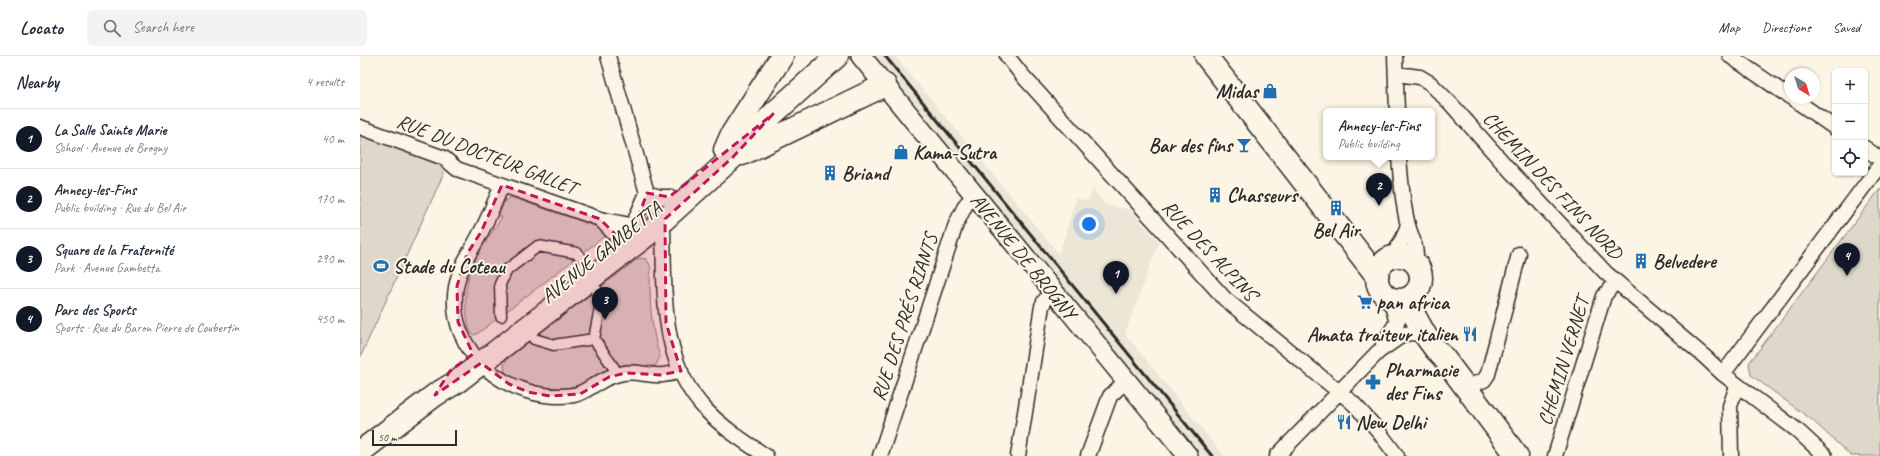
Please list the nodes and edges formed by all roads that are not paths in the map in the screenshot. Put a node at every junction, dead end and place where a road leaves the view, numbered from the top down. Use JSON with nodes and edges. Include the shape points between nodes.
{"nodes":[{"id":1,"x":608,"y":56,"type":"edge"},
{"id":2,"x":782,"y":56,"type":"edge"},
{"id":3,"x":838,"y":56,"type":"edge"},
{"id":4,"x":861,"y":56,"type":"edge"},
{"id":5,"x":1007,"y":56,"type":"edge"},
{"id":6,"x":1206,"y":56,"type":"edge"},
{"id":7,"x":1395,"y":56,"type":"edge"},
{"id":8,"x":1730,"y":56,"type":"edge"},
{"id":9,"x":1396,"y":74,"type":"junction"},
{"id":10,"x":885,"y":85,"type":"junction"},
{"id":11,"x":1784,"y":92,"type":"edge"},
{"id":12,"x":1801,"y":104,"type":"edge"},
{"id":13,"x":1397,"y":108,"type":"edge"},
{"id":14,"x":1832,"y":126,"type":"edge"},
{"id":15,"x":360,"y":127,"type":"edge"},
{"id":16,"x":730,"y":147,"type":"junction"},
{"id":17,"x":1868,"y":150,"type":"edge"},
{"id":18,"x":1880,"y":159,"type":"edge"},
{"id":19,"x":1399,"y":160,"type":"edge"},
{"id":20,"x":1880,"y":164,"type":"edge"},
{"id":21,"x":502,"y":185,"type":"junction"},
{"id":22,"x":647,"y":193,"type":"junction"},
{"id":23,"x":975,"y":196,"type":"junction"},
{"id":24,"x":669,"y":197,"type":"junction"},
{"id":25,"x":600,"y":219,"type":"junction"},
{"id":26,"x":665,"y":219,"type":"junction"},
{"id":27,"x":1408,"y":225,"type":"junction"},
{"id":28,"x":628,"y":233,"type":"junction"},
{"id":29,"x":1519,"y":254,"type":"dead end"},
{"id":30,"x":580,"y":256,"type":"dead end"},
{"id":31,"x":1416,"y":263,"type":"junction"},
{"id":32,"x":1385,"y":264,"type":"junction"},
{"id":33,"x":1615,"y":282,"type":"junction"},
{"id":34,"x":597,"y":290,"type":"dead end"},
{"id":35,"x":1054,"y":292,"type":"junction"},
{"id":36,"x":1404,"y":297,"type":"junction"},
{"id":37,"x":501,"y":316,"type":"dead end"},
{"id":38,"x":1425,"y":336,"type":"junction"},
{"id":39,"x":534,"y":338,"type":"dead end"},
{"id":40,"x":594,"y":339,"type":"junction"},
{"id":41,"x":1378,"y":352,"type":"junction"},
{"id":42,"x":477,"y":358,"type":"junction"},
{"id":43,"x":1443,"y":358,"type":"junction"},
{"id":44,"x":614,"y":368,"type":"dead end"},
{"id":45,"x":680,"y":371,"type":"junction"},
{"id":46,"x":1722,"y":374,"type":"junction"},
{"id":47,"x":1126,"y":380,"type":"junction"},
{"id":48,"x":1737,"y":386,"type":"junction"},
{"id":49,"x":1466,"y":388,"type":"junction"},
{"id":50,"x":1339,"y":392,"type":"junction"},
{"id":51,"x":360,"y":452,"type":"edge"},
{"id":52,"x":766,"y":456,"type":"edge"},
{"id":53,"x":880,"y":456,"type":"edge"},
{"id":54,"x":1018,"y":456,"type":"edge"},
{"id":55,"x":1088,"y":456,"type":"edge"},
{"id":56,"x":1188,"y":456,"type":"edge"},
{"id":57,"x":1277,"y":456,"type":"edge"},
{"id":58,"x":1396,"y":456,"type":"edge"},
{"id":59,"x":1517,"y":456,"type":"edge"},
{"id":60,"x":1555,"y":456,"type":"edge"},
{"id":61,"x":1731,"y":456,"type":"edge"},
{"id":62,"x":1825,"y":456,"type":"edge"}],
"edges":[{"from":1,"to":22,"type":"street"},
{"from":2,"to":16,"type":"main road"},
{"from":3,"to":16,"type":"main road","name":"AVENUE GAMBETTA","via":[[774,114]]},
{"from":4,"to":10,"type":"main road","name":"AVENUE DE BROGNY"},
{"from":5,"to":50,"type":"street","name":"RUE DES ALPINS","via":[[1226,299]]},
{"from":6,"to":32,"type":"main road","via":[[1357,250]]},
{"from":7,"to":9,"type":"street"},
{"from":8,"to":11,"type":"street"},
{"from":9,"to":13,"type":"street"},
{"from":9,"to":33,"type":"street","name":"CHEMIN DES FINS NORD","via":[[1420,77],[1430,83]]},
{"from":10,"to":16,"type":"main road","via":[[753,150]]},
{"from":10,"to":23,"type":"main road","name":"AVENUE DE BROGNY"},
{"from":12,"to":14,"type":"street"},
{"from":15,"to":21,"type":"street","name":"RUE DU DOCTEUR GALLET","via":[[444,158],[458,169]]},
{"from":16,"to":24,"type":"main road","name":"AVENUE GAMBETTA"},
{"from":16,"to":26,"type":"main road","name":"AVENUE GAMBETTA"},
{"from":17,"to":18,"type":"street"},
{"from":19,"to":27,"type":"street"},
{"from":20,"to":46,"type":"street"},
{"from":21,"to":25,"type":"street","name":"RUE DU DOCTEUR GALLET"},
{"from":21,"to":42,"type":"street","via":[[482,232],[467,254],[456,286],[455,304],[460,331]]},
{"from":22,"to":24,"type":"street"},
{"from":22,"to":28,"type":"street"},
{"from":23,"to":35,"type":"main road","name":"AVENUE DE BROGNY"},
{"from":23,"to":53,"type":"street","name":"RUE DES PRÉS RIANTS","via":[[966,204],[956,224]]},
{"from":24,"to":28,"type":"main road","name":"AVENUE GAMBETTA"},
{"from":25,"to":28,"type":"street","name":"RUE DU DOCTEUR GALLET"},
{"from":25,"to":28,"type":"street","name":"RUE DU DOCTEUR GALLET"},
{"from":26,"to":42,"type":"main road","name":"AVENUE GAMBETTA"},
{"from":26,"to":45,"type":"street","via":[[663,228],[666,323]]},
{"from":27,"to":31,"type":"street","via":[[1414,240]]},
{"from":27,"to":32,"type":"street","via":[[1403,238]]},
{"from":28,"to":42,"type":"main road","name":"AVENUE GAMBETTA"},
{"from":29,"to":49,"type":"street","via":[[1488,374],[1484,380]]},
{"from":30,"to":37,"type":"street","via":[[577,253],[538,246],[506,270],[500,284]]},
{"from":31,"to":32,"type":"main road","via":[[1406,256]]},
{"from":31,"to":36,"type":"main road","via":[[1421,276]]},
{"from":32,"to":36,"type":"main road","via":[[1380,289]]},
{"from":33,"to":46,"type":"street","name":"CHEMIN DES FINS NORD","via":[[1706,357]]},
{"from":33,"to":60,"type":"street","name":"CHEMIN VERNET","via":[[1604,296]]},
{"from":34,"to":40,"type":"street","via":[[600,308]]},
{"from":35,"to":47,"type":"main road","name":"AVENUE DE BROGNY"},
{"from":35,"to":54,"type":"street","via":[[1042,306]]},
{"from":36,"to":38,"type":"main road"},
{"from":36,"to":41,"type":"street","via":[[1397,323]]},
{"from":36,"to":43,"type":"main road","via":[[1427,305]]},
{"from":38,"to":41,"type":"street","via":[[1404,334]]},
{"from":38,"to":43,"type":"main road"},
{"from":39,"to":40,"type":"street","via":[[554,345]]},
{"from":40,"to":44,"type":"street"},
{"from":41,"to":50,"type":"street"},
{"from":42,"to":45,"type":"street","via":[[497,378],[514,387],[550,396],[580,394],[609,377],[626,373],[660,376]]},
{"from":42,"to":51,"type":"main road","name":"AVENUE GAMBETTA","via":[[458,380]]},
{"from":43,"to":49,"type":"main road"},
{"from":45,"to":52,"type":"street","via":[[707,411]]},
{"from":46,"to":48,"type":"street","name":"CHEMIN DES FINS NORD"},
{"from":47,"to":55,"type":"street","via":[[1110,396]]},
{"from":47,"to":56,"type":"main road","name":"AVENUE DE BROGNY"},
{"from":48,"to":61,"type":"street","via":[[1730,406]]},
{"from":48,"to":62,"type":"street","name":"CHEMIN DES FINS NORD","via":[[1803,435]]},
{"from":49,"to":59,"type":"main road"},
{"from":50,"to":57,"type":"street"},
{"from":50,"to":58,"type":"street","name":"RUE DES ALPINS","via":[[1370,421]]}]}
